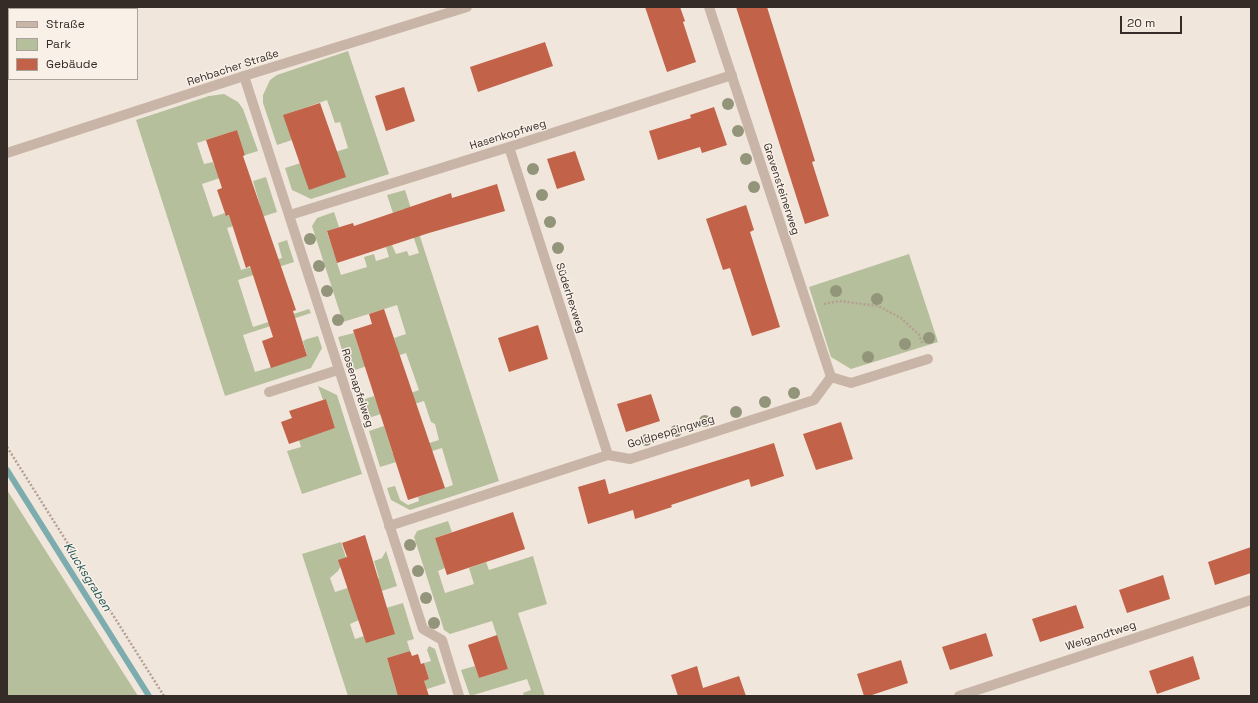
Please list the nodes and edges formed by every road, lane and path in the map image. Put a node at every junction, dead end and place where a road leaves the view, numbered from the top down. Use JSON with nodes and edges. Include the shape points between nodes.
{"nodes":[{"id":1,"x":467,"y":7,"type":"edge"},
{"id":2,"x":709,"y":7,"type":"edge"},
{"id":3,"x":732,"y":75,"type":"junction"},
{"id":4,"x":244,"y":76,"type":"junction"},
{"id":5,"x":509,"y":147,"type":"junction"},
{"id":6,"x":7,"y":154,"type":"edge"},
{"id":7,"x":290,"y":215,"type":"junction"},
{"id":8,"x":807,"y":307,"type":"junction"},
{"id":9,"x":928,"y":359,"type":"joint"},
{"id":10,"x":338,"y":370,"type":"junction"},
{"id":11,"x":831,"y":377,"type":"junction"},
{"id":12,"x":269,"y":392,"type":"dead end"},
{"id":13,"x":7,"y":447,"type":"edge"},
{"id":14,"x":608,"y":455,"type":"junction"},
{"id":15,"x":389,"y":526,"type":"junction"},
{"id":16,"x":1251,"y":600,"type":"edge"},
{"id":17,"x":164,"y":696,"type":"edge"},
{"id":18,"x":459,"y":696,"type":"edge"},
{"id":19,"x":959,"y":696,"type":"edge"}],
"edges":[{"from":1,"to":4,"type":"street","name":"Rehbacher Straße"},
{"from":2,"to":3,"type":"street","name":"Gravensteinerweg"},
{"from":3,"to":5,"type":"street","name":"Hasenkopfweg"},
{"from":3,"to":8,"type":"street","name":"Gravensteinerweg"},
{"from":4,"to":6,"type":"street","name":"Rehbacher Straße"},
{"from":4,"to":7,"type":"street","name":"Rosenapfelweg"},
{"from":5,"to":7,"type":"street","name":"Hasenkopfweg"},
{"from":5,"to":14,"type":"street","name":"Süderhexweg"},
{"from":7,"to":10,"type":"street","name":"Rosenapfelweg"},
{"from":8,"to":9,"type":"path","via":[[839,301],[878,306],[901,318],[919,335]]},
{"from":8,"to":11,"type":"street","name":"Gravensteinerweg"},
{"from":9,"to":11,"type":"street","via":[[851,383]]},
{"from":10,"to":12,"type":"street"},
{"from":10,"to":15,"type":"street","name":"Rosenapfelweg"},
{"from":11,"to":14,"type":"street","name":"Goldpeppingweg","via":[[814,400],[630,459]]},
{"from":13,"to":17,"type":"path"},
{"from":14,"to":15,"type":"street","name":"Goldpeppingweg"},
{"from":15,"to":18,"type":"street","name":"Rosenapfelweg","via":[[423,629],[442,640]]},
{"from":16,"to":19,"type":"street","name":"Weigandtweg"}]}
